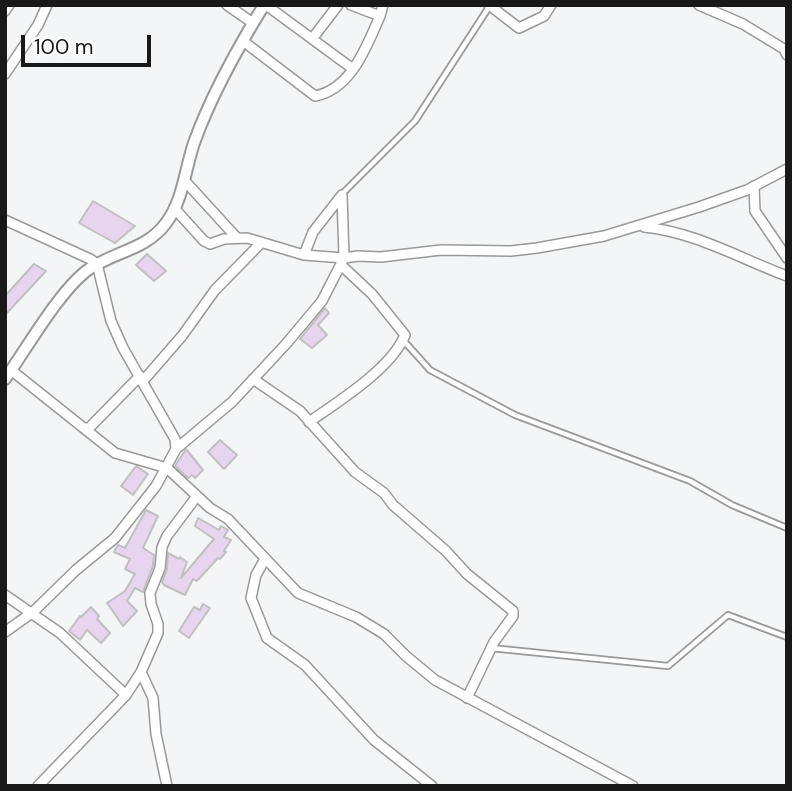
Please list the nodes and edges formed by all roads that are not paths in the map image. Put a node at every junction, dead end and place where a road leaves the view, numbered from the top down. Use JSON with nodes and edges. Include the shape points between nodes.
{"nodes":[{"id":1,"x":9,"y":5,"type":"edge"},
{"id":2,"x":47,"y":5,"type":"edge"},
{"id":3,"x":227,"y":5,"type":"edge"},
{"id":4,"x":265,"y":5,"type":"edge"},
{"id":5,"x":338,"y":5,"type":"edge"},
{"id":6,"x":351,"y":5,"type":"edge"},
{"id":7,"x":383,"y":5,"type":"edge"},
{"id":8,"x":490,"y":5,"type":"edge"},
{"id":9,"x":551,"y":5,"type":"edge"},
{"id":10,"x":699,"y":5,"type":"edge"},
{"id":11,"x":5,"y":11,"type":"edge"},
{"id":12,"x":380,"y":16,"type":"junction"},
{"id":13,"x":253,"y":23,"type":"junction"},
{"id":14,"x":312,"y":39,"type":"junction"},
{"id":15,"x":243,"y":41,"type":"junction"},
{"id":16,"x":787,"y":55,"type":"edge"},
{"id":17,"x":353,"y":69,"type":"junction"},
{"id":18,"x":5,"y":74,"type":"edge"},
{"id":19,"x":787,"y":169,"type":"edge"},
{"id":20,"x":184,"y":180,"type":"junction"},
{"id":21,"x":754,"y":186,"type":"junction"},
{"id":22,"x":342,"y":195,"type":"junction"},
{"id":23,"x":174,"y":208,"type":"junction"},
{"id":24,"x":5,"y":220,"type":"edge"},
{"id":25,"x":637,"y":226,"type":"junction"},
{"id":26,"x":237,"y":238,"type":"junction"},
{"id":27,"x":261,"y":243,"type":"junction"},
{"id":28,"x":304,"y":255,"type":"junction"},
{"id":29,"x":787,"y":258,"type":"edge"},
{"id":30,"x":343,"y":262,"type":"junction"},
{"id":31,"x":97,"y":264,"type":"junction"},
{"id":32,"x":787,"y":276,"type":"edge"},
{"id":33,"x":403,"y":340,"type":"junction"},
{"id":34,"x":9,"y":369,"type":"edge"},
{"id":35,"x":142,"y":378,"type":"junction"},
{"id":36,"x":253,"y":379,"type":"junction"},
{"id":37,"x":309,"y":422,"type":"junction"},
{"id":38,"x":84,"y":428,"type":"junction"},
{"id":39,"x":176,"y":449,"type":"junction"},
{"id":40,"x":167,"y":468,"type":"junction"},
{"id":41,"x":197,"y":496,"type":"junction"},
{"id":42,"x":787,"y":528,"type":"edge"},
{"id":43,"x":265,"y":559,"type":"junction"},
{"id":44,"x":5,"y":594,"type":"edge"},
{"id":45,"x":33,"y":612,"type":"junction"},
{"id":46,"x":5,"y":632,"type":"edge"},
{"id":47,"x":787,"y":637,"type":"edge"},
{"id":48,"x":491,"y":648,"type":"junction"},
{"id":49,"x":141,"y":672,"type":"junction"},
{"id":50,"x":126,"y":695,"type":"junction"},
{"id":51,"x":467,"y":698,"type":"junction"},
{"id":52,"x":38,"y":786,"type":"edge"},
{"id":53,"x":167,"y":786,"type":"edge"},
{"id":54,"x":432,"y":786,"type":"edge"},
{"id":55,"x":633,"y":786,"type":"edge"}],
"edges":[{"from":1,"to":11,"type":"street"},
{"from":2,"to":18,"type":"street"},
{"from":3,"to":13,"type":"street"},
{"from":4,"to":13,"type":"street"},
{"from":4,"to":14,"type":"street"},
{"from":5,"to":14,"type":"street"},
{"from":6,"to":12,"type":"street"},
{"from":7,"to":12,"type":"street"},
{"from":8,"to":9,"type":"street","via":[[519,28],[544,16]]},
{"from":8,"to":22,"type":"lane","via":[[415,121]]},
{"from":10,"to":16,"type":"street","via":[[743,24]]},
{"from":12,"to":17,"type":"street"},
{"from":13,"to":15,"type":"street"},
{"from":14,"to":17,"type":"street"},
{"from":15,"to":17,"type":"street","via":[[315,96],[336,86]]},
{"from":15,"to":20,"type":"street","via":[[202,122]]},
{"from":19,"to":21,"type":"street"},
{"from":20,"to":23,"type":"street"},
{"from":20,"to":26,"type":"street"},
{"from":21,"to":25,"type":"street"},
{"from":21,"to":29,"type":"street","via":[[755,211]]},
{"from":22,"to":28,"type":"street","via":[[313,232]]},
{"from":22,"to":30,"type":"street"},
{"from":23,"to":26,"type":"street","via":[[210,244]]},
{"from":23,"to":31,"type":"street","via":[[168,222],[140,246]]},
{"from":24,"to":31,"type":"street"},
{"from":25,"to":30,"type":"street","via":[[511,251],[442,250],[358,256]]},
{"from":25,"to":32,"type":"street","via":[[717,245]]},
{"from":26,"to":27,"type":"street"},
{"from":27,"to":28,"type":"street"},
{"from":27,"to":35,"type":"street"},
{"from":28,"to":30,"type":"street"},
{"from":30,"to":33,"type":"street","via":[[402,331]]},
{"from":30,"to":36,"type":"street","via":[[322,301]]},
{"from":31,"to":34,"type":"street","via":[[57,303]]},
{"from":31,"to":35,"type":"street","via":[[111,321]]},
{"from":33,"to":37,"type":"street","via":[[371,377]]},
{"from":33,"to":42,"type":"lane","via":[[430,370],[515,415],[690,481]]},
{"from":34,"to":38,"type":"street"},
{"from":35,"to":38,"type":"street"},
{"from":35,"to":39,"type":"street"},
{"from":36,"to":37,"type":"street","via":[[288,401]]},
{"from":36,"to":39,"type":"street"},
{"from":37,"to":48,"type":"street","via":[[355,472],[513,611]]},
{"from":38,"to":40,"type":"street","via":[[115,453]]},
{"from":39,"to":40,"type":"street"},
{"from":40,"to":41,"type":"street"},
{"from":40,"to":45,"type":"street","via":[[115,538]]},
{"from":41,"to":43,"type":"street","via":[[228,519]]},
{"from":41,"to":49,"type":"street","via":[[162,547],[150,593],[158,633]]},
{"from":43,"to":51,"type":"street","via":[[298,593],[384,634],[425,673]]},
{"from":43,"to":54,"type":"street","via":[[251,598],[267,638],[304,665],[374,740]]},
{"from":44,"to":45,"type":"street"},
{"from":45,"to":46,"type":"street"},
{"from":45,"to":50,"type":"street"},
{"from":47,"to":48,"type":"lane","via":[[728,615],[668,666]]},
{"from":48,"to":51,"type":"street"},
{"from":49,"to":50,"type":"street"},
{"from":49,"to":53,"type":"street","via":[[153,698]]},
{"from":50,"to":52,"type":"street"},
{"from":51,"to":55,"type":"street"}]}
